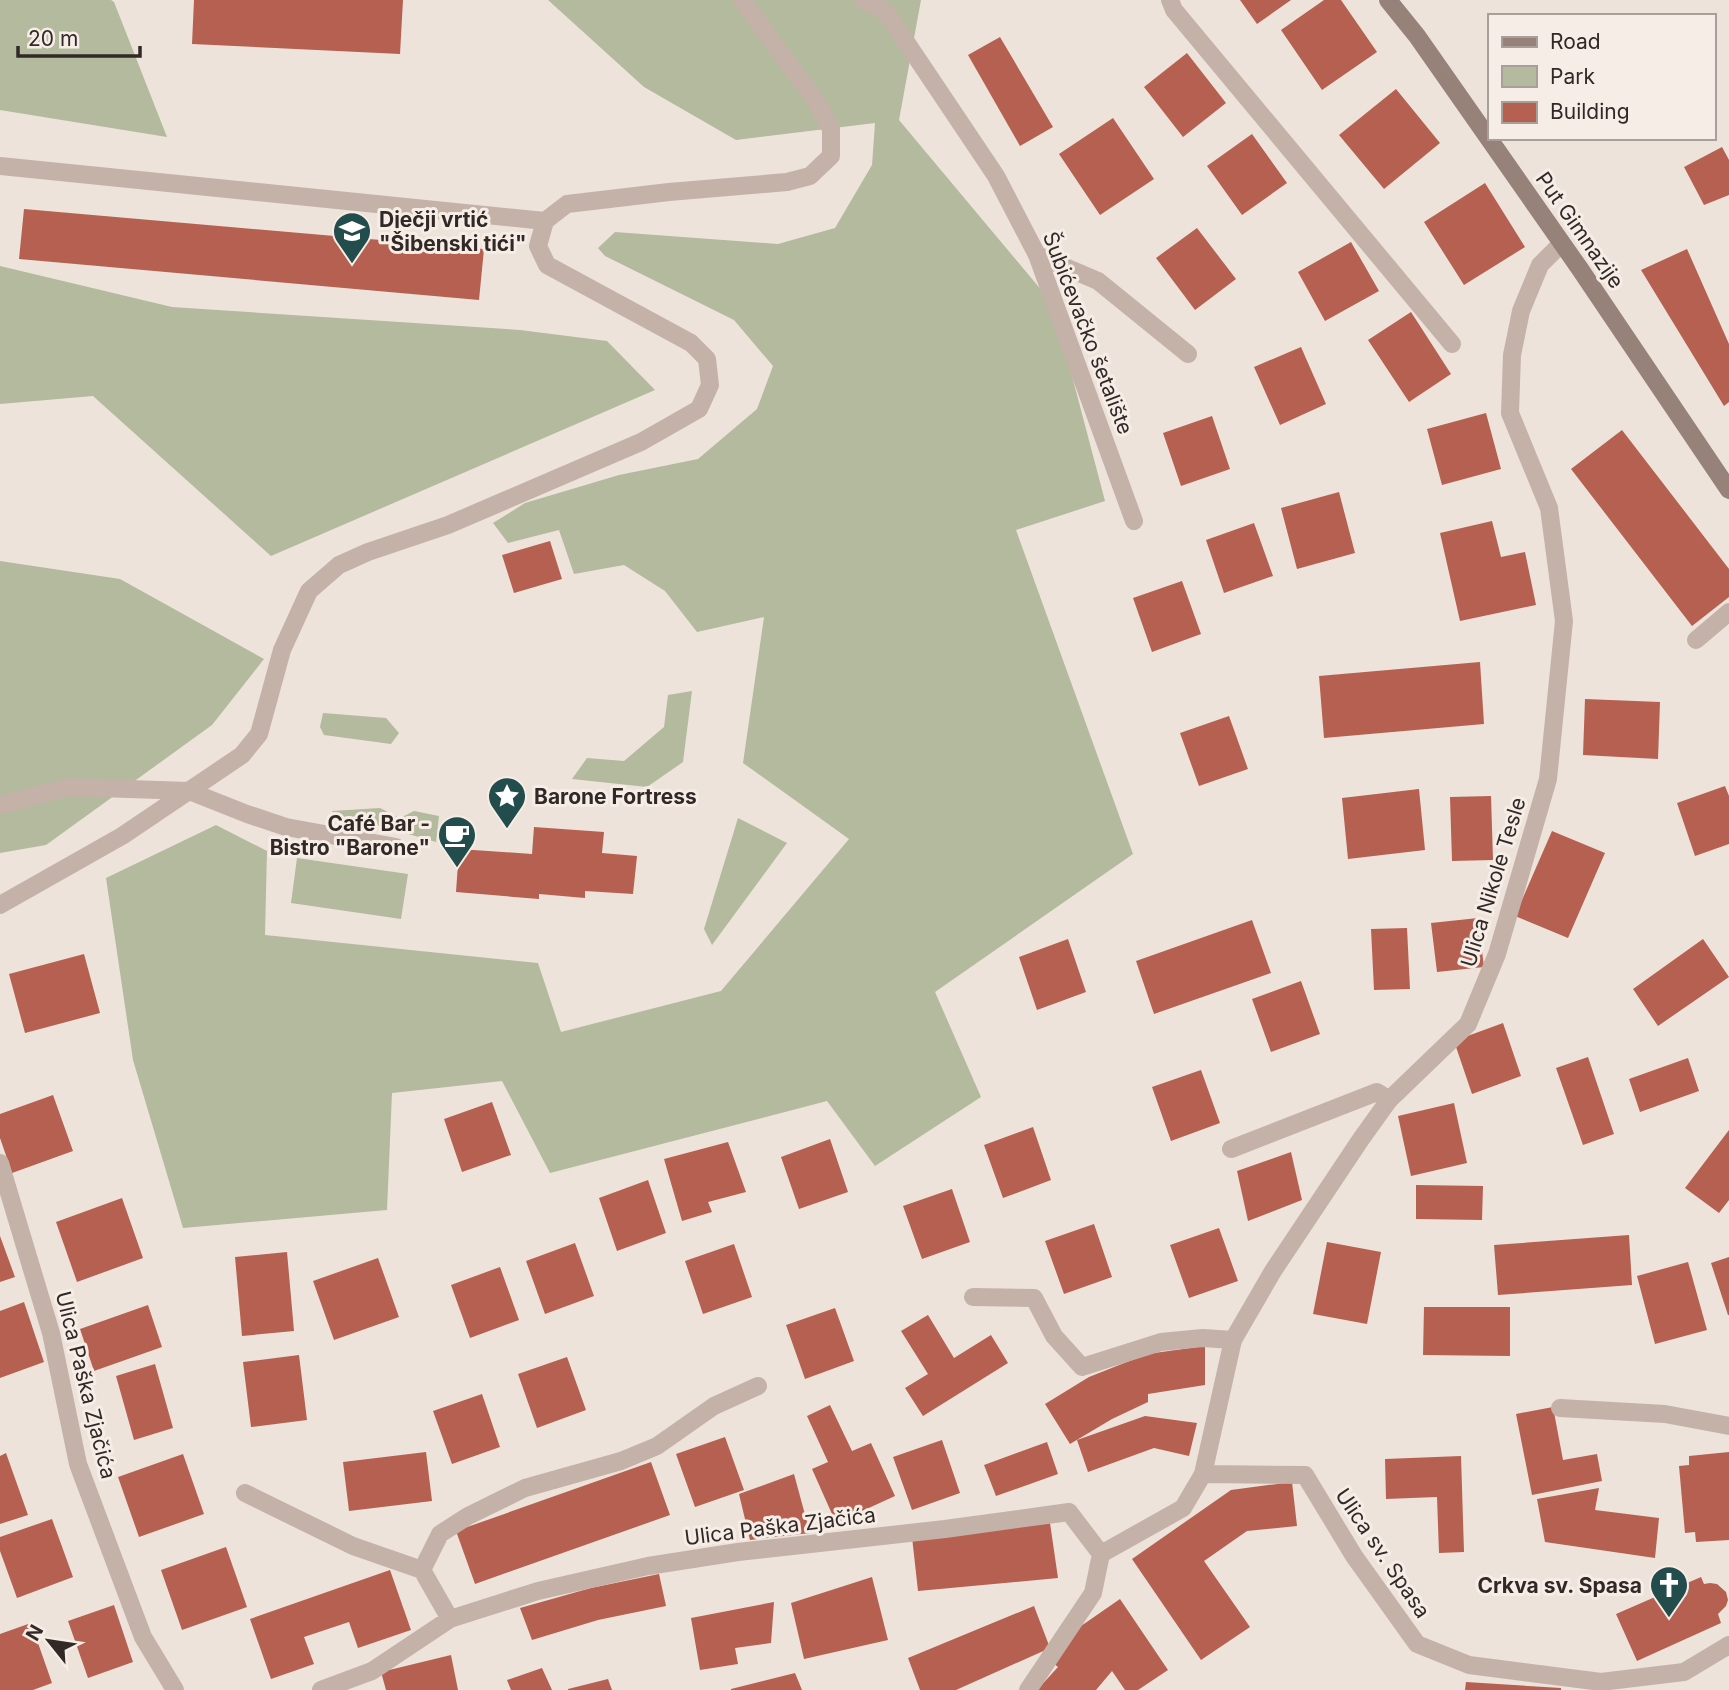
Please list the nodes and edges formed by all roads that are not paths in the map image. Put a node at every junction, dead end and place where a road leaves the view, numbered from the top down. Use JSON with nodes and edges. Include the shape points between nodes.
{"nodes":[{"id":1,"x":742,"y":0,"type":"edge"},
{"id":2,"x":863,"y":0,"type":"edge"},
{"id":3,"x":1170,"y":0,"type":"edge"},
{"id":4,"x":1388,"y":0,"type":"edge"},
{"id":5,"x":1488,"y":139,"type":"edge"},
{"id":6,"x":1489,"y":140,"type":"edge"},
{"id":7,"x":0,"y":166,"type":"edge"},
{"id":8,"x":545,"y":221,"type":"junction"},
{"id":9,"x":1561,"y":244,"type":"junction"},
{"id":10,"x":1037,"y":255,"type":"junction"},
{"id":11,"x":1452,"y":345,"type":"dead end"},
{"id":12,"x":1188,"y":354,"type":"dead end"},
{"id":13,"x":1729,"y":490,"type":"edge"},
{"id":14,"x":1134,"y":521,"type":"dead end"},
{"id":15,"x":1729,"y":612,"type":"edge"},
{"id":16,"x":1696,"y":640,"type":"dead end"},
{"id":17,"x":189,"y":792,"type":"junction"},
{"id":18,"x":0,"y":805,"type":"edge"},
{"id":19,"x":396,"y":847,"type":"dead end"},
{"id":20,"x":0,"y":905,"type":"edge"},
{"id":21,"x":1388,"y":1100,"type":"junction"},
{"id":22,"x":1231,"y":1149,"type":"dead end"},
{"id":23,"x":0,"y":1163,"type":"edge"},
{"id":24,"x":974,"y":1297,"type":"dead end"},
{"id":25,"x":1233,"y":1340,"type":"junction"},
{"id":26,"x":758,"y":1386,"type":"dead end"},
{"id":27,"x":1560,"y":1408,"type":"dead end"},
{"id":28,"x":1729,"y":1426,"type":"edge"},
{"id":29,"x":1203,"y":1474,"type":"junction"},
{"id":30,"x":245,"y":1493,"type":"dead end"},
{"id":31,"x":1101,"y":1554,"type":"junction"},
{"id":32,"x":422,"y":1570,"type":"junction"},
{"id":33,"x":450,"y":1619,"type":"junction"},
{"id":34,"x":1729,"y":1645,"type":"edge"},
{"id":35,"x":175,"y":1690,"type":"edge"},
{"id":36,"x":321,"y":1690,"type":"edge"},
{"id":37,"x":1028,"y":1690,"type":"edge"}],
"edges":[{"from":1,"to":8,"type":"street","via":[[816,101],[831,129],[831,156],[810,176],[787,182],[567,204]]},
{"from":2,"to":10,"type":"street","name":"Šubićevačko šetalište","via":[[886,12],[996,176]]},
{"from":3,"to":11,"type":"street"},
{"from":4,"to":5,"type":"street","name":"Put Gimnazije"},
{"from":6,"to":9,"type":"street","name":"Put Gimnazije"},
{"from":7,"to":8,"type":"street"},
{"from":8,"to":17,"type":"street","via":[[538,246],[547,265],[691,342],[707,359],[710,385],[699,409],[640,442],[448,525],[339,565],[309,591],[282,650],[258,734],[242,755]]},
{"from":9,"to":13,"type":"street","name":"Put Gimnazije"},
{"from":9,"to":21,"type":"street","name":"Ulica Nikole Tesle","via":[[1540,265],[1521,311],[1512,355],[1510,413],[1549,508],[1564,621],[1548,779],[1497,954],[1468,1024]]},
{"from":10,"to":12,"type":"street","via":[[1098,281]]},
{"from":10,"to":14,"type":"street","name":"Šubićevačko šetalište"},
{"from":15,"to":16,"type":"street"},
{"from":17,"to":18,"type":"street","via":[[69,787]]},
{"from":17,"to":19,"type":"street","via":[[285,827]]},
{"from":17,"to":20,"type":"street"},
{"from":21,"to":22,"type":"street","via":[[1377,1092]]},
{"from":21,"to":25,"type":"street","name":"Ulica Nikole Tesle","via":[[1273,1270]]},
{"from":23,"to":35,"type":"street","name":"Ulica Paška Zjačića","via":[[51,1333],[78,1464],[144,1637]]},
{"from":24,"to":25,"type":"street","via":[[1034,1298],[1054,1336],[1082,1367],[1161,1342]]},
{"from":25,"to":29,"type":"street","name":"Ulica Nikole Tesle"},
{"from":26,"to":32,"type":"street","via":[[714,1406],[657,1446],[525,1488],[468,1516],[440,1534]]},
{"from":27,"to":28,"type":"street","via":[[1665,1414]]},
{"from":29,"to":31,"type":"street","name":"Ulica Nikole Tesle","via":[[1183,1508]]},
{"from":29,"to":34,"type":"street","name":"Ulica sv. Spasa","via":[[1305,1475],[1354,1556],[1417,1644],[1469,1665],[1601,1682],[1684,1672]]},
{"from":30,"to":32,"type":"street","via":[[353,1546]]},
{"from":31,"to":33,"type":"street","name":"Ulica Paška Zjačića","via":[[1069,1512],[648,1566],[538,1591]]},
{"from":31,"to":37,"type":"street","via":[[1093,1593]]},
{"from":32,"to":33,"type":"street"},
{"from":33,"to":36,"type":"street","name":"Ulica Paška Zjačića","via":[[372,1671]]}]}
